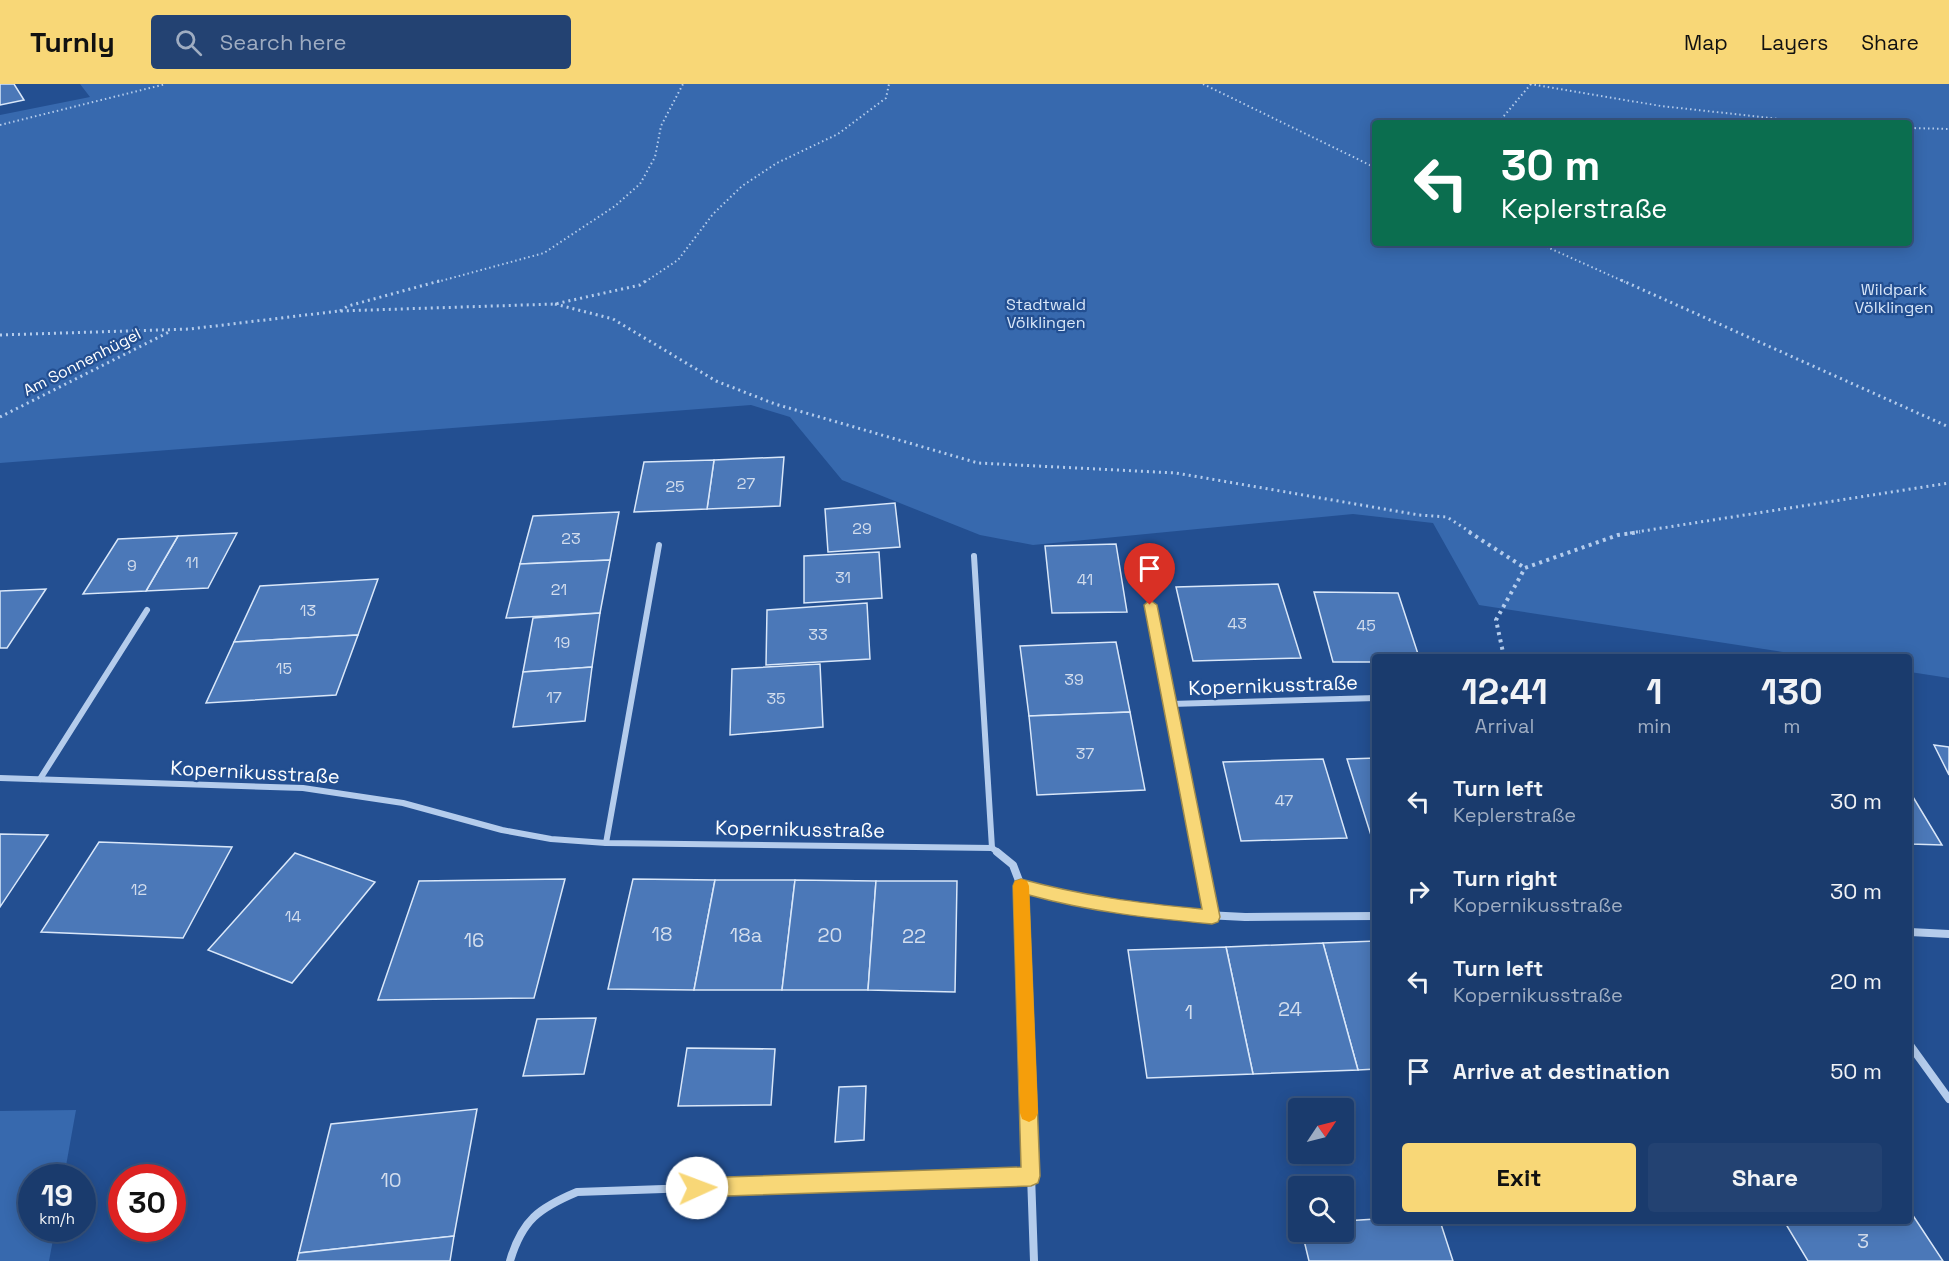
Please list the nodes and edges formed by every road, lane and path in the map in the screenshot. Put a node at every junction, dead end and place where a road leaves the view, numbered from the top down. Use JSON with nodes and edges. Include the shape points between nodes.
{"nodes":[{"id":1,"x":166,"y":84,"type":"edge"},
{"id":2,"x":683,"y":84,"type":"edge"},
{"id":3,"x":889,"y":84,"type":"edge"},
{"id":4,"x":1203,"y":84,"type":"edge"},
{"id":5,"x":1530,"y":84,"type":"edge"},
{"id":6,"x":1500,"y":120,"type":"edge"},
{"id":7,"x":1789,"y":120,"type":"edge"},
{"id":8,"x":0,"y":125,"type":"edge"},
{"id":9,"x":1912,"y":128,"type":"edge"},
{"id":10,"x":1949,"y":129,"type":"edge"},
{"id":11,"x":1372,"y":166,"type":"edge"},
{"id":12,"x":1545,"y":246,"type":"edge"},
{"id":13,"x":555,"y":304,"type":"junction"},
{"id":14,"x":339,"y":311,"type":"junction"},
{"id":15,"x":174,"y":329,"type":"junction"},
{"id":16,"x":0,"y":335,"type":"edge"},
{"id":17,"x":0,"y":417,"type":"edge"},
{"id":18,"x":1949,"y":427,"type":"edge"},
{"id":19,"x":1949,"y":483,"type":"edge"},
{"id":20,"x":659,"y":545,"type":"dead end"},
{"id":21,"x":974,"y":556,"type":"dead end"},
{"id":22,"x":1525,"y":568,"type":"junction"},
{"id":23,"x":1150,"y":605,"type":"dead end"},
{"id":24,"x":147,"y":610,"type":"dead end"},
{"id":25,"x":1503,"y":654,"type":"edge"},
{"id":26,"x":1372,"y":698,"type":"edge"},
{"id":27,"x":1171,"y":704,"type":"junction"},
{"id":28,"x":0,"y":778,"type":"edge"},
{"id":29,"x":40,"y":779,"type":"junction"},
{"id":30,"x":606,"y":843,"type":"junction"},
{"id":31,"x":992,"y":848,"type":"junction"},
{"id":32,"x":1021,"y":886,"type":"junction"},
{"id":33,"x":1372,"y":916,"type":"edge"},
{"id":34,"x":1212,"y":917,"type":"junction"},
{"id":35,"x":1912,"y":932,"type":"edge"},
{"id":36,"x":1949,"y":934,"type":"edge"},
{"id":37,"x":1912,"y":1048,"type":"edge"},
{"id":38,"x":1949,"y":1099,"type":"edge"},
{"id":39,"x":1031,"y":1176,"type":"junction"},
{"id":40,"x":510,"y":1261,"type":"edge"},
{"id":41,"x":1034,"y":1261,"type":"edge"}],
"edges":[{"from":1,"to":8,"type":"path"},
{"from":2,"to":14,"type":"path","via":[[661,126],[655,156],[640,184],[615,206],[544,253]]},
{"from":3,"to":13,"type":"path","via":[[886,98],[838,134],[777,163],[742,186],[678,260],[640,285]]},
{"from":4,"to":11,"type":"path"},
{"from":5,"to":6,"type":"path"},
{"from":5,"to":7,"type":"path","via":[[1661,106]]},
{"from":9,"to":10,"type":"path"},
{"from":12,"to":18,"type":"path"},
{"from":13,"to":14,"type":"path"},
{"from":13,"to":22,"type":"path","via":[[613,320],[716,381],[775,404],[978,463],[1176,473],[1447,518]]},
{"from":14,"to":15,"type":"path"},
{"from":15,"to":16,"type":"path"},
{"from":15,"to":17,"type":"path","name":"Am Sonnenhügel"},
{"from":19,"to":22,"type":"path","via":[[1618,535]]},
{"from":20,"to":30,"type":"street"},
{"from":21,"to":31,"type":"street"},
{"from":22,"to":25,"type":"path","via":[[1496,620]]},
{"from":23,"to":27,"type":"street","name":"Kopernikusstraße"},
{"from":24,"to":29,"type":"street"},
{"from":26,"to":27,"type":"street","name":"Kopernikusstraße"},
{"from":27,"to":34,"type":"street","name":"Kopernikusstraße"},
{"from":28,"to":29,"type":"street","name":"Kopernikusstraße"},
{"from":29,"to":30,"type":"street","name":"Kopernikusstraße","via":[[303,788],[403,803],[551,839]]},
{"from":30,"to":31,"type":"street","name":"Kopernikusstraße"},
{"from":31,"to":32,"type":"street","via":[[1013,865]]},
{"from":32,"to":34,"type":"street","via":[[1117,908]]},
{"from":32,"to":39,"type":"street"},
{"from":33,"to":34,"type":"street"},
{"from":35,"to":36,"type":"street"},
{"from":37,"to":38,"type":"street"},
{"from":39,"to":40,"type":"street","via":[[578,1191],[544,1206],[527,1220],[514,1240]]},
{"from":39,"to":41,"type":"street"}]}
